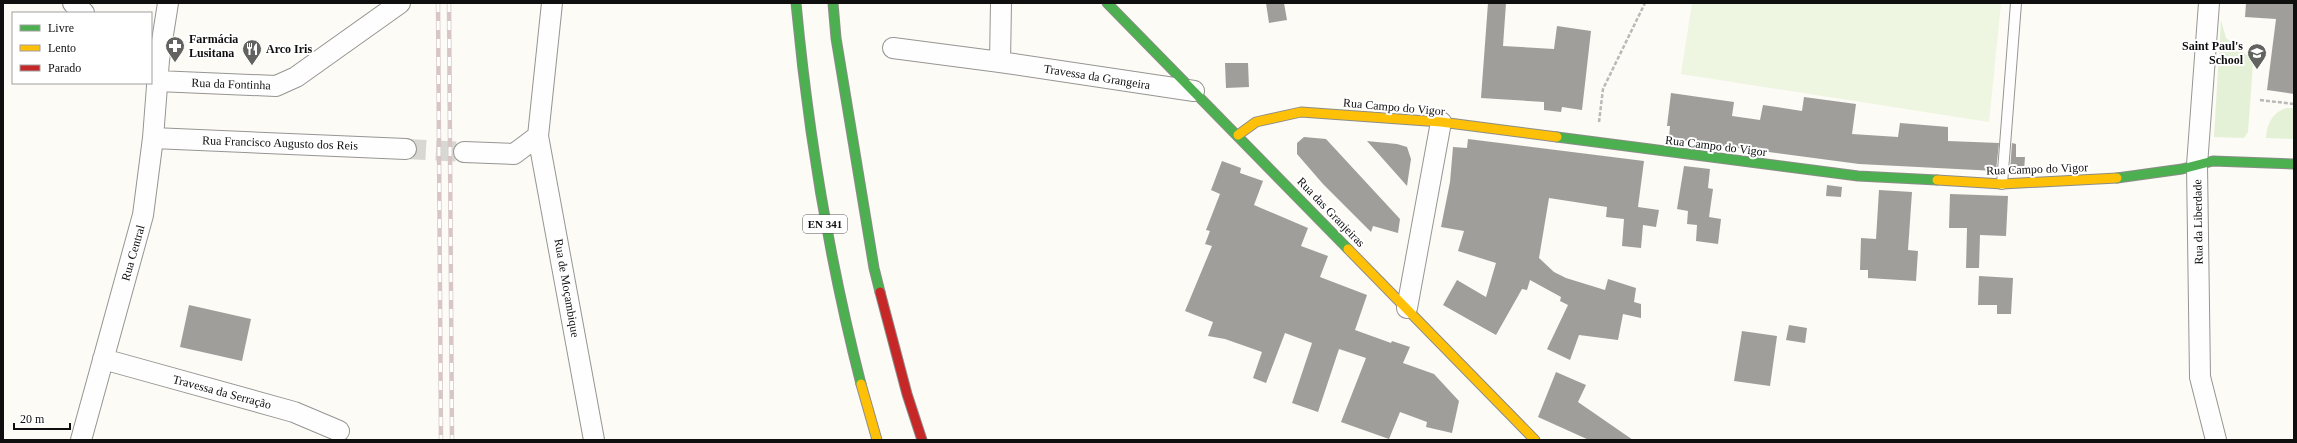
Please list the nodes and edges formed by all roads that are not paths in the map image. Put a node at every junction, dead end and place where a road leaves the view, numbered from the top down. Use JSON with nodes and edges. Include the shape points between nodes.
{"nodes":[{"id":1,"x":73,"y":3,"type":"edge"},
{"id":2,"x":168,"y":3,"type":"edge"},
{"id":3,"x":400,"y":3,"type":"edge"},
{"id":4,"x":552,"y":3,"type":"edge"},
{"id":5,"x":796,"y":3,"type":"edge"},
{"id":6,"x":833,"y":3,"type":"edge"},
{"id":7,"x":1001,"y":3,"type":"edge"},
{"id":8,"x":1107,"y":3,"type":"edge"},
{"id":9,"x":2016,"y":3,"type":"edge"},
{"id":10,"x":2209,"y":3,"type":"edge"},
{"id":11,"x":83,"y":12,"type":"edge"},
{"id":12,"x":892,"y":48,"type":"dead end"},
{"id":13,"x":155,"y":59,"type":"edge"},
{"id":14,"x":1000,"y":62,"type":"junction"},
{"id":15,"x":157,"y":81,"type":"junction"},
{"id":16,"x":1194,"y":91,"type":"junction"},
{"id":17,"x":1441,"y":122,"type":"junction"},
{"id":18,"x":1238,"y":135,"type":"junction"},
{"id":19,"x":538,"y":136,"type":"junction"},
{"id":20,"x":153,"y":138,"type":"junction"},
{"id":21,"x":406,"y":149,"type":"tunnel mouth"},
{"id":22,"x":464,"y":152,"type":"tunnel mouth"},
{"id":23,"x":2294,"y":164,"type":"edge"},
{"id":24,"x":2197,"y":165,"type":"junction"},
{"id":25,"x":2002,"y":184,"type":"junction"},
{"id":26,"x":1407,"y":308,"type":"junction"},
{"id":27,"x":103,"y":359,"type":"junction"},
{"id":28,"x":339,"y":431,"type":"dead end"},
{"id":29,"x":81,"y":440,"type":"edge"},
{"id":30,"x":594,"y":440,"type":"edge"},
{"id":31,"x":877,"y":440,"type":"edge"},
{"id":32,"x":922,"y":440,"type":"edge"},
{"id":33,"x":1535,"y":440,"type":"edge"},
{"id":34,"x":2216,"y":440,"type":"edge"}],
"edges":[{"from":1,"to":11,"type":"street"},
{"from":2,"to":13,"type":"street","name":"Rua Central"},
{"from":3,"to":15,"type":"street","name":"Rua da Fontinha","via":[[296,78],[276,86]]},
{"from":4,"to":19,"type":"street"},
{"from":5,"to":31,"type":"main road","number":"EN 341","via":[[802,71],[828,242],[866,406]]},
{"from":6,"to":32,"type":"main road","number":"EN 341","via":[[837,46],[874,268],[907,394]]},
{"from":7,"to":14,"type":"street"},
{"from":8,"to":16,"type":"main road","name":"Rua das Granjeiras"},
{"from":9,"to":25,"type":"lane"},
{"from":10,"to":24,"type":"street","name":"Rua da Liberdade"},
{"from":12,"to":14,"type":"street","name":"Travessa da Grangeira"},
{"from":13,"to":15,"type":"street","name":"Rua Central"},
{"from":14,"to":16,"type":"street","name":"Travessa da Grangeira"},
{"from":15,"to":20,"type":"street","name":"Rua Central"},
{"from":16,"to":18,"type":"main road","name":"Rua das Granjeiras"},
{"from":17,"to":18,"type":"main road","name":"Rua Campo do Vigor","via":[[1301,112],[1256,122]]},
{"from":17,"to":25,"type":"main road","name":"Rua Campo do Vigor","via":[[1858,176]]},
{"from":17,"to":26,"type":"street"},
{"from":18,"to":26,"type":"main road","name":"Rua das Granjeiras"},
{"from":19,"to":22,"type":"street","via":[[514,154]]},
{"from":19,"to":30,"type":"street","name":"Rua de Moçambique"},
{"from":20,"to":21,"type":"street","name":"Rua Francisco Augusto dos Reis"},
{"from":20,"to":27,"type":"street","name":"Rua Central","via":[[144,215]]},
{"from":23,"to":24,"type":"main road","name":"Rua Campo do Vigor","via":[[2213,161]]},
{"from":24,"to":25,"type":"main road","name":"Rua Campo do Vigor","via":[[2124,177]]},
{"from":24,"to":34,"type":"street","name":"Rua da Liberdade","via":[[2200,377]]},
{"from":26,"to":33,"type":"main road","name":"Rua das Granjeiras"},
{"from":27,"to":28,"type":"street","name":"Travessa da Serração","via":[[294,412]]},
{"from":27,"to":29,"type":"street","name":"Rua Central"}]}
